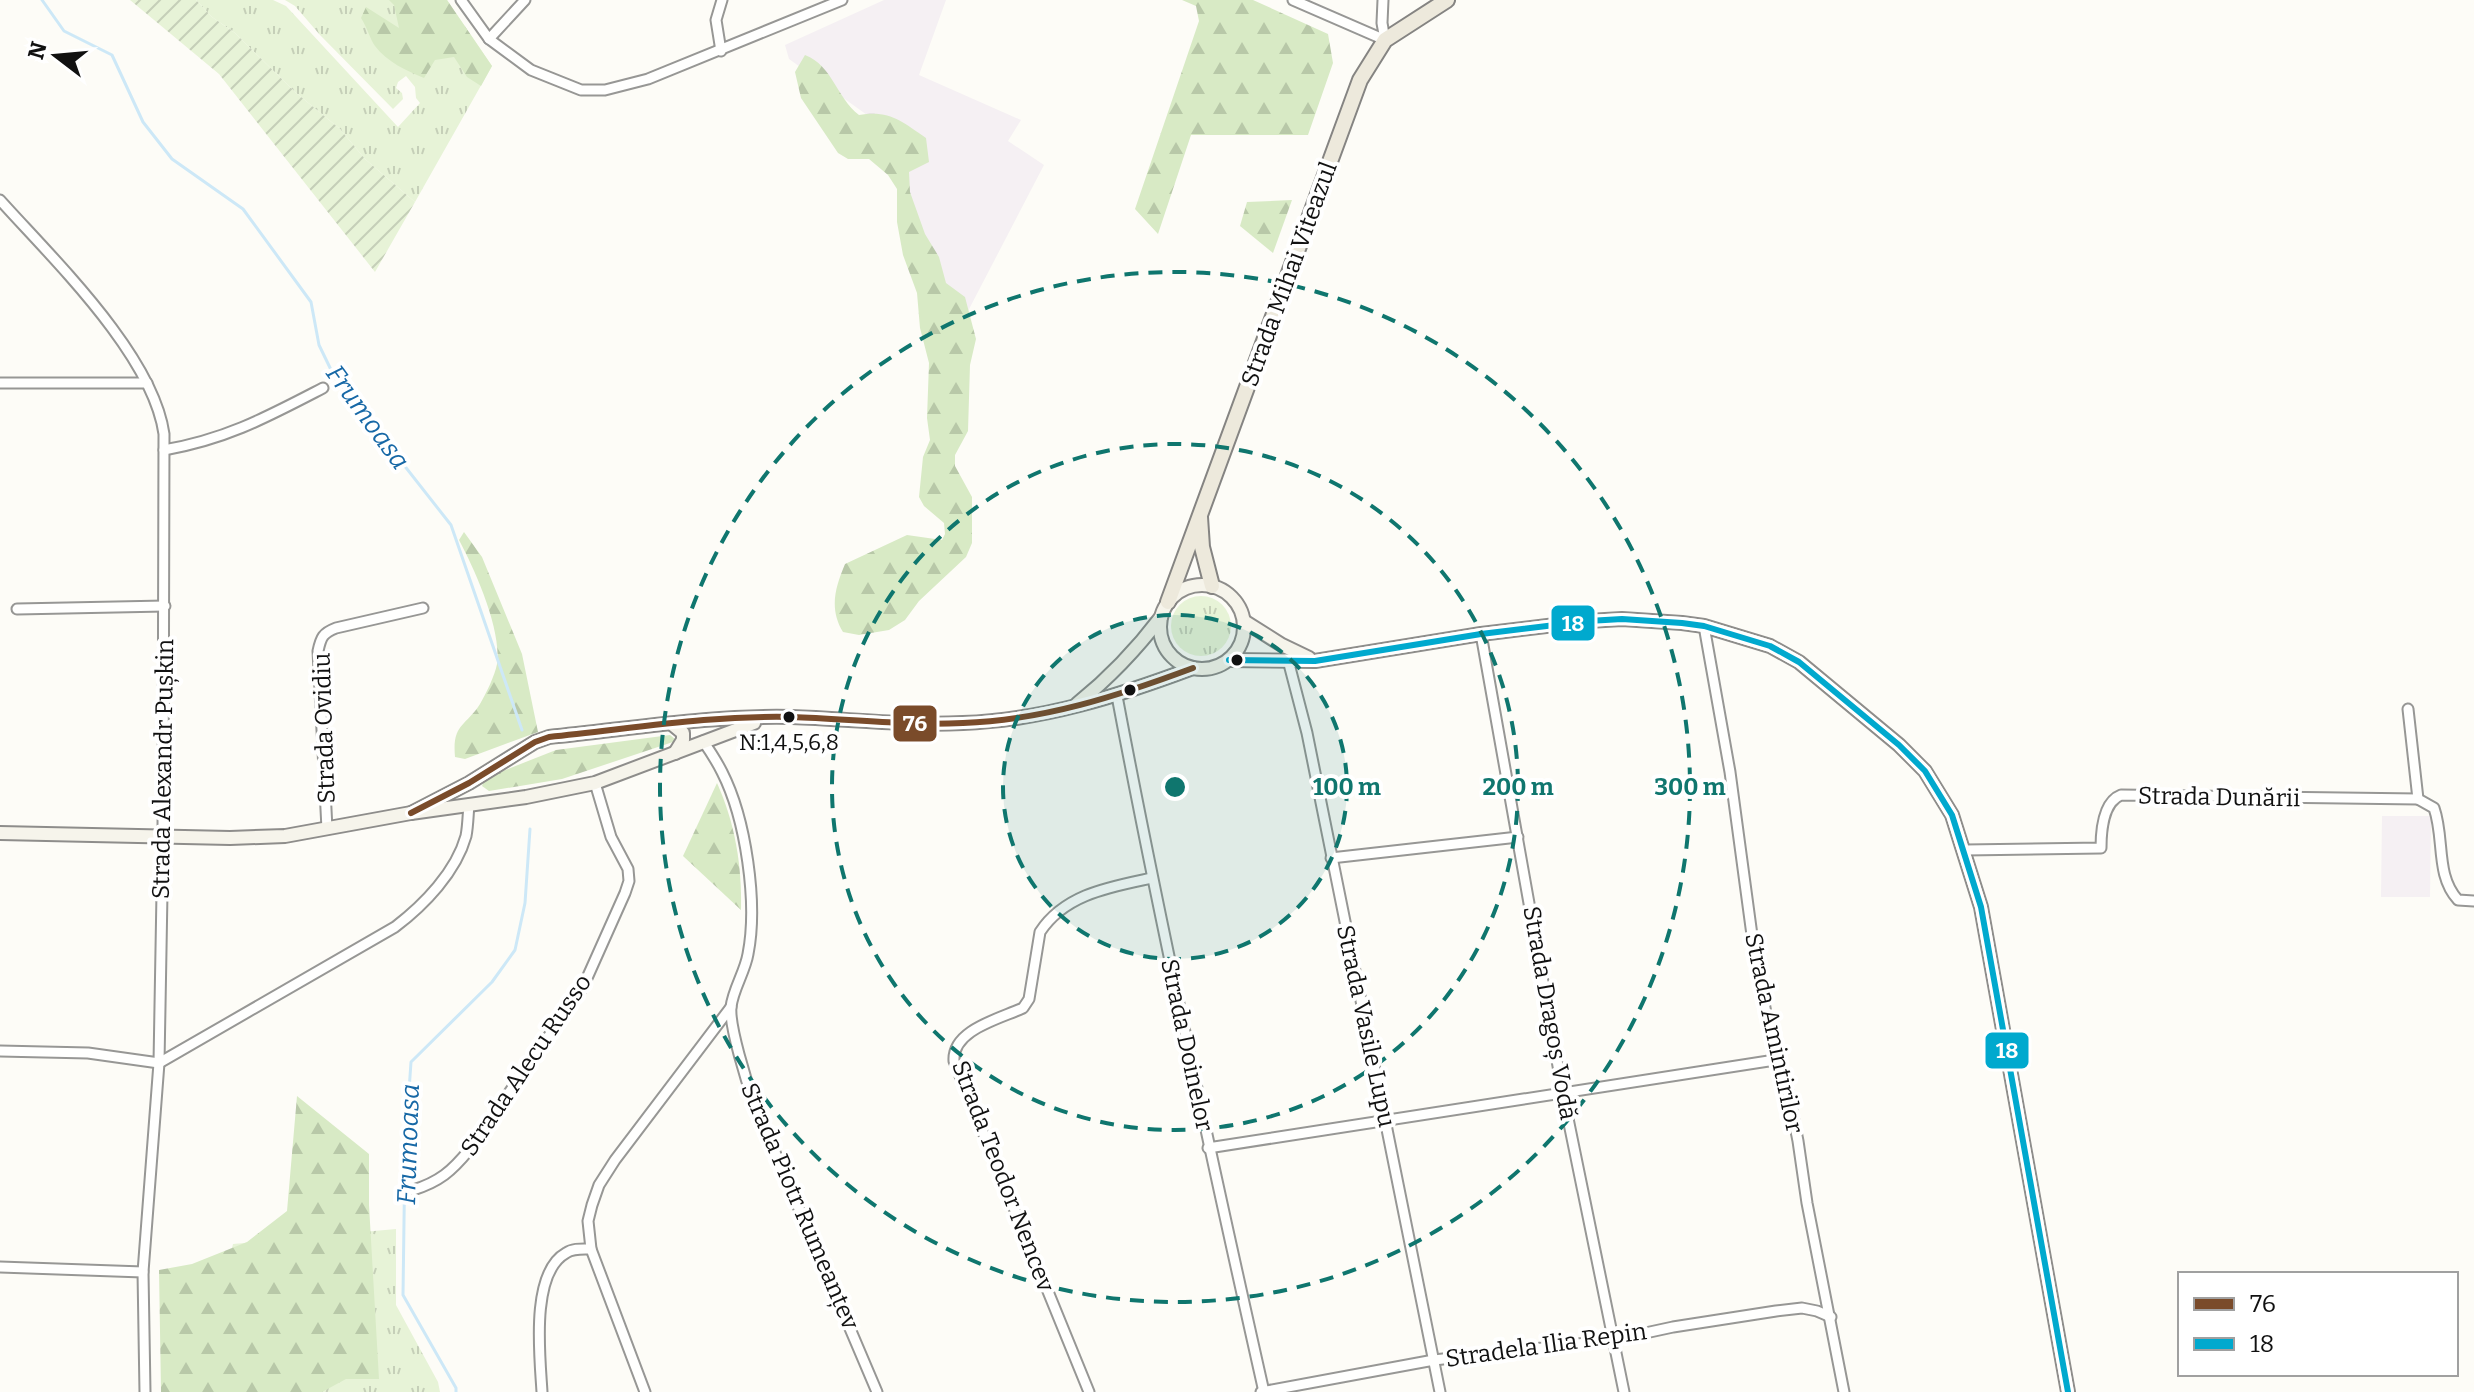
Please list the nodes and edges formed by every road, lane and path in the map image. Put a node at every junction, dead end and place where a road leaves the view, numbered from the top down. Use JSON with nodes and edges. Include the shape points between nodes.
{"nodes":[{"id":1,"x":461,"y":0,"type":"edge"},
{"id":2,"x":525,"y":0,"type":"edge"},
{"id":3,"x":722,"y":0,"type":"edge"},
{"id":4,"x":842,"y":0,"type":"edge"},
{"id":5,"x":1293,"y":0,"type":"edge"},
{"id":6,"x":1383,"y":0,"type":"edge"},
{"id":7,"x":1447,"y":0,"type":"edge"},
{"id":8,"x":489,"y":39,"type":"junction"},
{"id":9,"x":1385,"y":40,"type":"junction"},
{"id":10,"x":721,"y":51,"type":"junction"},
{"id":11,"x":0,"y":200,"type":"edge"},
{"id":12,"x":0,"y":383,"type":"edge"},
{"id":13,"x":147,"y":383,"type":"junction"},
{"id":14,"x":323,"y":388,"type":"dead end"},
{"id":15,"x":164,"y":450,"type":"junction"},
{"id":16,"x":1200,"y":512,"type":"junction"},
{"id":17,"x":1212,"y":586,"type":"junction"},
{"id":18,"x":1168,"y":602,"type":"junction"},
{"id":19,"x":165,"y":606,"type":"junction"},
{"id":20,"x":423,"y":608,"type":"dead end"},
{"id":21,"x":17,"y":609,"type":"dead end"},
{"id":22,"x":1161,"y":617,"type":"junction"},
{"id":23,"x":1244,"y":621,"type":"junction"},
{"id":24,"x":1704,"y":626,"type":"junction"},
{"id":25,"x":1481,"y":634,"type":"junction"},
{"id":26,"x":1229,"y":660,"type":"junction"},
{"id":27,"x":1288,"y":660,"type":"junction"},
{"id":28,"x":1315,"y":661,"type":"junction"},
{"id":29,"x":1193,"y":668,"type":"junction"},
{"id":30,"x":1117,"y":696,"type":"junction"},
{"id":31,"x":1071,"y":708,"type":"junction"},
{"id":32,"x":2408,"y":709,"type":"dead end"},
{"id":33,"x":768,"y":718,"type":"junction"},
{"id":34,"x":672,"y":724,"type":"junction"},
{"id":35,"x":703,"y":741,"type":"junction"},
{"id":36,"x":675,"y":753,"type":"junction"},
{"id":37,"x":476,"y":779,"type":"junction"},
{"id":38,"x":595,"y":783,"type":"junction"},
{"id":39,"x":2418,"y":799,"type":"junction"},
{"id":40,"x":476,"y":804,"type":"junction"},
{"id":41,"x":411,"y":813,"type":"junction"},
{"id":42,"x":327,"y":829,"type":"junction"},
{"id":43,"x":0,"y":833,"type":"edge"},
{"id":44,"x":163,"y":836,"type":"junction"},
{"id":45,"x":1518,"y":837,"type":"junction"},
{"id":46,"x":1965,"y":850,"type":"junction"},
{"id":47,"x":1331,"y":858,"type":"junction"},
{"id":48,"x":1152,"y":878,"type":"junction"},
{"id":49,"x":2474,"y":901,"type":"edge"},
{"id":50,"x":731,"y":1007,"type":"junction"},
{"id":51,"x":0,"y":1051,"type":"edge"},
{"id":52,"x":1775,"y":1060,"type":"junction"},
{"id":53,"x":159,"y":1063,"type":"junction"},
{"id":54,"x":1563,"y":1094,"type":"junction"},
{"id":55,"x":1387,"y":1121,"type":"junction"},
{"id":56,"x":1208,"y":1148,"type":"junction"},
{"id":57,"x":413,"y":1190,"type":"dead end"},
{"id":58,"x":591,"y":1249,"type":"junction"},
{"id":59,"x":0,"y":1267,"type":"edge"},
{"id":60,"x":143,"y":1272,"type":"junction"},
{"id":61,"x":1831,"y":1317,"type":"junction"},
{"id":62,"x":1613,"y":1340,"type":"junction"},
{"id":63,"x":1434,"y":1360,"type":"junction"},
{"id":64,"x":145,"y":1392,"type":"edge"},
{"id":65,"x":542,"y":1392,"type":"edge"},
{"id":66,"x":645,"y":1392,"type":"edge"},
{"id":67,"x":877,"y":1392,"type":"edge"},
{"id":68,"x":1089,"y":1392,"type":"edge"},
{"id":69,"x":1263,"y":1392,"type":"edge"},
{"id":70,"x":1440,"y":1392,"type":"edge"},
{"id":71,"x":1624,"y":1392,"type":"edge"},
{"id":72,"x":1844,"y":1392,"type":"edge"},
{"id":73,"x":2068,"y":1392,"type":"edge"}],
"edges":[{"from":1,"to":8,"type":"street"},
{"from":2,"to":8,"type":"street"},
{"from":3,"to":10,"type":"street","via":[[716,20]]},
{"from":4,"to":10,"type":"street"},
{"from":5,"to":9,"type":"street"},
{"from":6,"to":9,"type":"street"},
{"from":7,"to":9,"type":"main road","name":"Strada Mihai Viteazul"},
{"from":8,"to":10,"type":"street","via":[[531,70],[581,90],[626,85]]},
{"from":9,"to":16,"type":"main road","name":"Strada Mihai Viteazul","via":[[1353,96]]},
{"from":11,"to":13,"type":"street","name":"Strada Alexandr Pușkin","via":[[98,311]]},
{"from":12,"to":13,"type":"street"},
{"from":13,"to":15,"type":"street","name":"Strada Alexandr Pușkin","via":[[162,416]]},
{"from":14,"to":15,"type":"street","via":[[245,428]]},
{"from":15,"to":19,"type":"street","name":"Strada Alexandr Pușkin"},
{"from":16,"to":17,"type":"main road","name":"Strada Mihai Viteazul"},
{"from":16,"to":18,"type":"main road","name":"Strada Mihai Viteazul"},
{"from":17,"to":18,"type":"main road","via":[[1191,586]]},
{"from":17,"to":23,"type":"main road","via":[[1233,598]]},
{"from":18,"to":22,"type":"main road"},
{"from":19,"to":21,"type":"street"},
{"from":19,"to":44,"type":"street","name":"Strada Alexandr Pușkin"},
{"from":20,"to":42,"type":"street","name":"Strada Ovidiu","via":[[336,628],[321,638]]},
{"from":22,"to":29,"type":"main road","via":[[1166,650]]},
{"from":22,"to":31,"type":"main road","via":[[1138,648]]},
{"from":23,"to":26,"type":"main road","via":[[1242,639]]},
{"from":23,"to":28,"type":"main road"},
{"from":24,"to":25,"type":"main road","via":[[1622,619]]},
{"from":24,"to":46,"type":"main road","via":[[1770,646],[1799,662],[1899,745],[1925,771],[1952,815]]},
{"from":24,"to":52,"type":"street","name":"Strada Amintirilor"},
{"from":25,"to":28,"type":"main road"},
{"from":25,"to":45,"type":"street","name":"Strada Dragoș Vodă"},
{"from":26,"to":27,"type":"main road"},
{"from":26,"to":29,"type":"main road","via":[[1212,668]]},
{"from":27,"to":28,"type":"main road"},
{"from":27,"to":47,"type":"street","name":"Strada Vasile Lupu"},
{"from":29,"to":30,"type":"main road"},
{"from":30,"to":31,"type":"main road"},
{"from":30,"to":48,"type":"street","name":"Strada Doinelor"},
{"from":31,"to":33,"type":"main road","via":[[964,723]]},
{"from":32,"to":39,"type":"street"},
{"from":33,"to":34,"type":"main road"},
{"from":33,"to":35,"type":"main road"},
{"from":34,"to":36,"type":"main road","via":[[683,733]]},
{"from":34,"to":37,"type":"main road","via":[[542,739]]},
{"from":35,"to":36,"type":"main road"},
{"from":35,"to":50,"type":"street","name":"Strada Piotr Rumeanțev","via":[[736,809],[749,881],[748,954]]},
{"from":36,"to":38,"type":"main road"},
{"from":37,"to":40,"type":"main road"},
{"from":37,"to":41,"type":"main road"},
{"from":38,"to":40,"type":"main road"},
{"from":38,"to":57,"type":"street","name":"Strada Alecu Russo","via":[[611,837],[628,869],[629,881],[608,934],[583,987],[469,1150],[440,1180]]},
{"from":39,"to":46,"type":"street","name":"Strada Dunării","via":[[2121,795],[2110,803],[2101,848]]},
{"from":39,"to":49,"type":"street","via":[[2434,808],[2439,820],[2449,890],[2458,900]]},
{"from":40,"to":41,"type":"main road"},
{"from":40,"to":53,"type":"street","via":[[451,865],[419,908],[395,927]]},
{"from":41,"to":42,"type":"main road"},
{"from":42,"to":44,"type":"main road","via":[[261,838]]},
{"from":43,"to":44,"type":"main road"},
{"from":44,"to":53,"type":"street","name":"Strada Alexandr Pușkin"},
{"from":45,"to":47,"type":"street"},
{"from":45,"to":54,"type":"street","name":"Strada Dragoș Vodă"},
{"from":46,"to":73,"type":"main road","via":[[1981,907]]},
{"from":47,"to":55,"type":"street","name":"Strada Vasile Lupu"},
{"from":48,"to":56,"type":"street","name":"Strada Doinelor"},
{"from":48,"to":68,"type":"street","name":"Strada Teodor Nencev","via":[[1087,893],[1045,925],[1035,955],[1032,992],[1023,1008],[962,1038],[954,1054]]},
{"from":50,"to":58,"type":"street","via":[[599,1185],[588,1221]]},
{"from":50,"to":67,"type":"street","name":"Strada Piotr Rumeanțev","via":[[754,1103]]},
{"from":51,"to":53,"type":"street","via":[[88,1053]]},
{"from":52,"to":54,"type":"street"},
{"from":52,"to":61,"type":"street","name":"Strada Amintirilor","via":[[1788,1091]]},
{"from":53,"to":60,"type":"street","name":"Strada Alexandr Pușkin"},
{"from":54,"to":55,"type":"street"},
{"from":54,"to":62,"type":"street","name":"Strada Dragoș Vodă"},
{"from":55,"to":56,"type":"street"},
{"from":55,"to":63,"type":"street","name":"Strada Vasile Lupu"},
{"from":56,"to":69,"type":"street","name":"Strada Doinelor"},
{"from":58,"to":65,"type":"street","via":[[571,1250],[557,1258],[545,1287],[539,1334]]},
{"from":58,"to":66,"type":"street"},
{"from":59,"to":60,"type":"street"},
{"from":60,"to":64,"type":"street","name":"Strada Alexandr Pușkin"},
{"from":61,"to":62,"type":"street","name":"Stradela Ilia Repin","via":[[1802,1308]]},
{"from":61,"to":72,"type":"street","name":"Strada Amintirilor"},
{"from":62,"to":63,"type":"street","name":"Stradela Ilia Repin"},
{"from":62,"to":71,"type":"street","name":"Strada Dragoș Vodă"},
{"from":63,"to":69,"type":"street","name":"Stradela Ilia Repin"},
{"from":63,"to":70,"type":"street","name":"Strada Vasile Lupu"}]}
